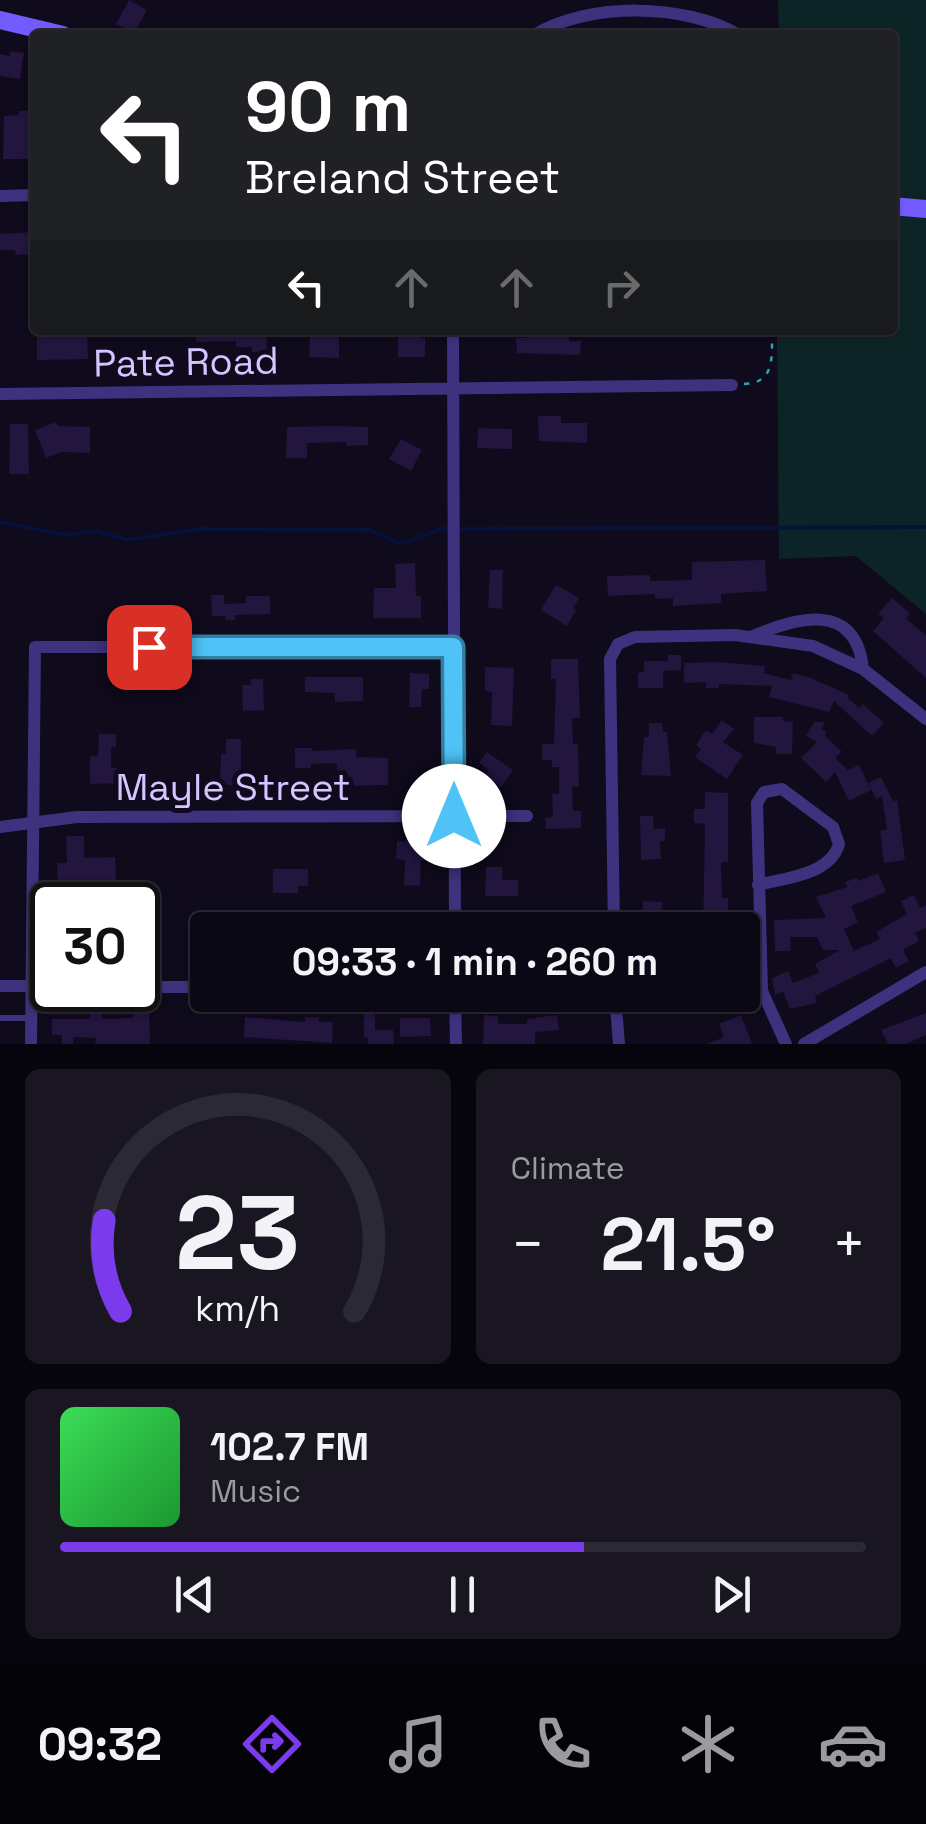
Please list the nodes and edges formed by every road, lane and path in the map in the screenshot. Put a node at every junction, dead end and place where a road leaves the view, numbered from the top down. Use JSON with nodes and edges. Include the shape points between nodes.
{"nodes":[{"id":1,"x":0,"y":20,"type":"edge"},
{"id":2,"x":42,"y":30,"type":"edge"},
{"id":3,"x":542,"y":30,"type":"edge"},
{"id":4,"x":729,"y":30,"type":"edge"},
{"id":5,"x":30,"y":195,"type":"edge"},
{"id":6,"x":0,"y":196,"type":"edge"},
{"id":7,"x":898,"y":207,"type":"edge"},
{"id":8,"x":926,"y":209,"type":"edge"},
{"id":9,"x":454,"y":335,"type":"edge"},
{"id":10,"x":772,"y":340,"type":"dead end"},
{"id":11,"x":732,"y":384,"type":"joint"},
{"id":12,"x":455,"y":390,"type":"junction"},
{"id":13,"x":0,"y":394,"type":"edge"},
{"id":14,"x":752,"y":636,"type":"junction"},
{"id":15,"x":453,"y":647,"type":"junction"},
{"id":16,"x":863,"y":669,"type":"junction"},
{"id":17,"x":926,"y":719,"type":"edge"},
{"id":18,"x":454,"y":816,"type":"junction"},
{"id":19,"x":527,"y":816,"type":"dead end"},
{"id":20,"x":31,"y":822,"type":"junction"},
{"id":21,"x":0,"y":827,"type":"edge"},
{"id":22,"x":31,"y":882,"type":"edge"},
{"id":23,"x":758,"y":885,"type":"junction"},
{"id":24,"x":455,"y":912,"type":"edge"},
{"id":25,"x":614,"y":912,"type":"edge"},
{"id":26,"x":926,"y":972,"type":"edge"},
{"id":27,"x":0,"y":986,"type":"edge"},
{"id":28,"x":30,"y":986,"type":"edge"},
{"id":29,"x":160,"y":986,"type":"edge"},
{"id":30,"x":190,"y":987,"type":"edge"},
{"id":31,"x":31,"y":1012,"type":"edge"},
{"id":32,"x":456,"y":1012,"type":"edge"},
{"id":33,"x":616,"y":1012,"type":"edge"},
{"id":34,"x":0,"y":1018,"type":"edge"},
{"id":35,"x":31,"y":1018,"type":"junction"},
{"id":36,"x":31,"y":1044,"type":"edge"},
{"id":37,"x":456,"y":1044,"type":"edge"},
{"id":38,"x":619,"y":1044,"type":"edge"},
{"id":39,"x":786,"y":1044,"type":"edge"},
{"id":40,"x":804,"y":1044,"type":"edge"}],
"edges":[{"from":1,"to":2,"type":"main road"},
{"from":3,"to":4,"type":"street","via":[[590,15],[650,12],[706,19]]},
{"from":5,"to":6,"type":"street"},
{"from":7,"to":8,"type":"main road"},
{"from":9,"to":12,"type":"street"},
{"from":10,"to":11,"type":"path","via":[[768,374],[752,384]]},
{"from":11,"to":12,"type":"street","name":"Pate Road"},
{"from":12,"to":13,"type":"street","name":"Pate Road"},
{"from":12,"to":15,"type":"street"},
{"from":14,"to":16,"type":"street","via":[[813,646]]},
{"from":14,"to":16,"type":"street","via":[[808,617],[827,619],[854,640]]},
{"from":14,"to":25,"type":"street","via":[[636,637],[618,644],[610,660]]},
{"from":15,"to":18,"type":"street"},
{"from":15,"to":20,"type":"street","via":[[34,647]]},
{"from":16,"to":17,"type":"street"},
{"from":18,"to":19,"type":"street","name":"Mayle Street"},
{"from":18,"to":20,"type":"street","name":"Mayle Street"},
{"from":18,"to":24,"type":"street"},
{"from":20,"to":21,"type":"street","name":"Mayle Street"},
{"from":20,"to":22,"type":"street"},
{"from":23,"to":23,"type":"street","via":[[758,796],[782,789],[833,827],[839,844],[832,860]]},
{"from":23,"to":39,"type":"street","via":[[762,992]]},
{"from":26,"to":40,"type":"street"},
{"from":27,"to":28,"type":"street"},
{"from":29,"to":30,"type":"street"},
{"from":31,"to":35,"type":"street"},
{"from":32,"to":37,"type":"street"},
{"from":33,"to":38,"type":"street"},
{"from":34,"to":35,"type":"lane"},
{"from":35,"to":36,"type":"street"}]}
